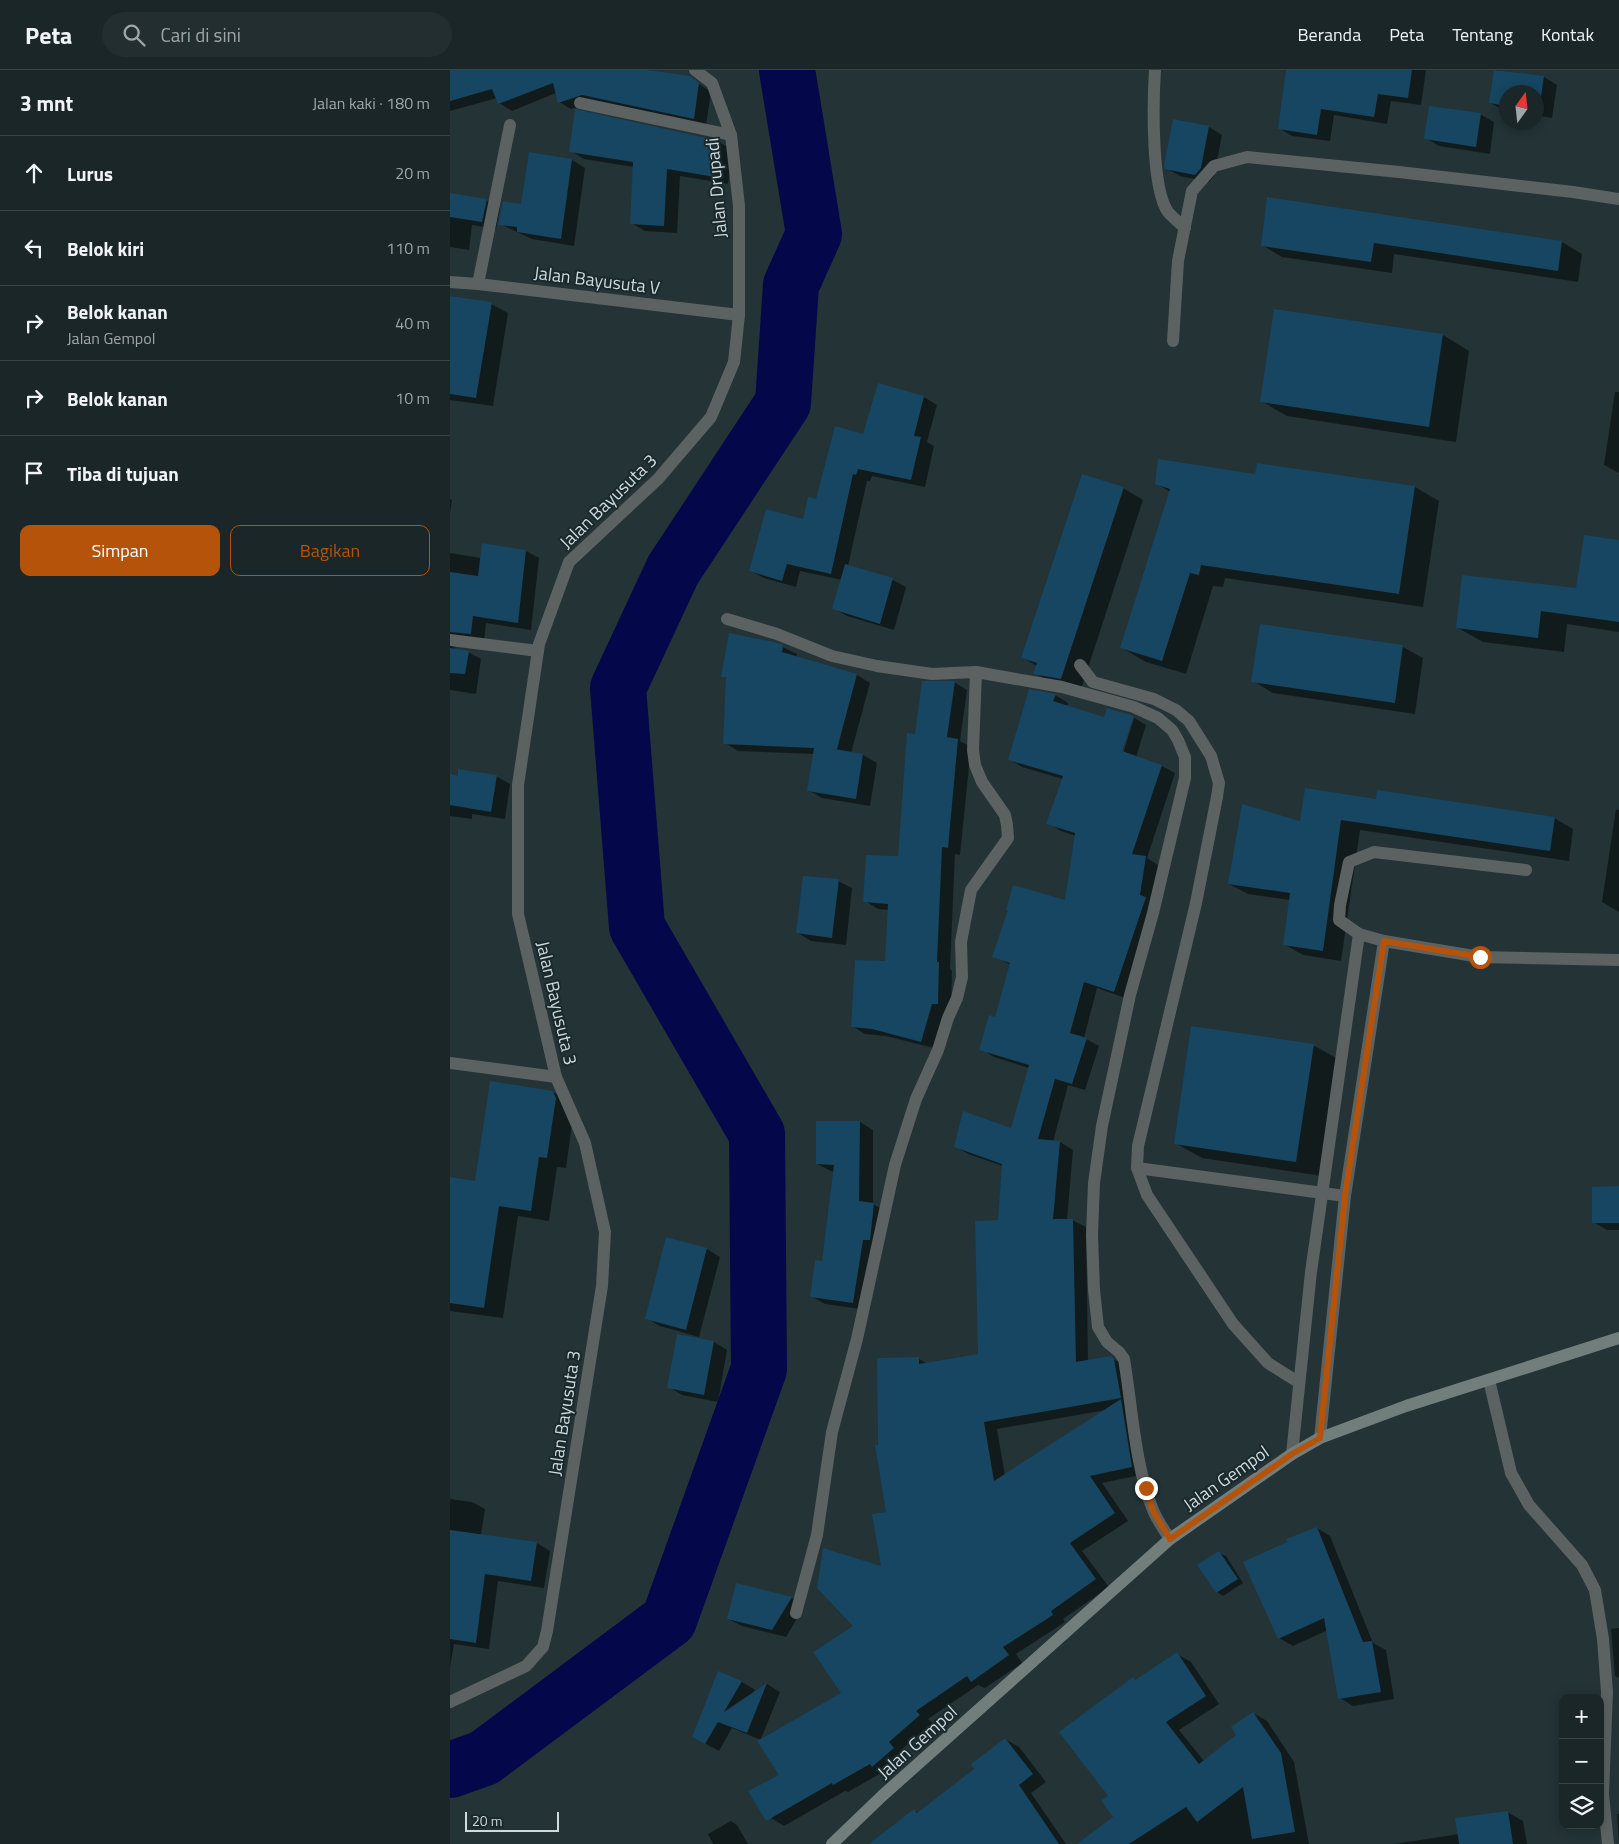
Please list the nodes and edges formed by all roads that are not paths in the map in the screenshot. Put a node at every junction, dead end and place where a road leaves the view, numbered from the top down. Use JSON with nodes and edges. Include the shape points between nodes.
{"nodes":[{"id":1,"x":695,"y":70,"type":"edge"},
{"id":2,"x":1155,"y":70,"type":"edge"},
{"id":3,"x":580,"y":103,"type":"dead end"},
{"id":4,"x":510,"y":125,"type":"dead end"},
{"id":5,"x":731,"y":135,"type":"junction"},
{"id":6,"x":1619,"y":199,"type":"edge"},
{"id":7,"x":1185,"y":228,"type":"junction"},
{"id":8,"x":450,"y":282,"type":"edge"},
{"id":9,"x":478,"y":284,"type":"junction"},
{"id":10,"x":739,"y":315,"type":"junction"},
{"id":11,"x":1173,"y":341,"type":"dead end"},
{"id":12,"x":727,"y":619,"type":"dead end"},
{"id":13,"x":450,"y":640,"type":"edge"},
{"id":14,"x":538,"y":651,"type":"junction"},
{"id":15,"x":1080,"y":665,"type":"dead end"},
{"id":16,"x":976,"y":672,"type":"junction"},
{"id":17,"x":1526,"y":870,"type":"dead end"},
{"id":18,"x":1359,"y":934,"type":"junction"},
{"id":19,"x":1384,"y":941,"type":"junction"},
{"id":20,"x":1619,"y":960,"type":"edge"},
{"id":21,"x":450,"y":1063,"type":"edge"},
{"id":22,"x":556,"y":1077,"type":"junction"},
{"id":23,"x":1137,"y":1168,"type":"junction"},
{"id":24,"x":1322,"y":1194,"type":"junction"},
{"id":25,"x":1345,"y":1196,"type":"junction"},
{"id":26,"x":1619,"y":1338,"type":"edge"},
{"id":27,"x":1489,"y":1380,"type":"junction"},
{"id":28,"x":1298,"y":1382,"type":"junction"},
{"id":29,"x":1320,"y":1438,"type":"junction"},
{"id":30,"x":1292,"y":1454,"type":"junction"},
{"id":31,"x":1170,"y":1539,"type":"junction"},
{"id":32,"x":796,"y":1613,"type":"dead end"},
{"id":33,"x":450,"y":1702,"type":"edge"},
{"id":34,"x":832,"y":1844,"type":"edge"},
{"id":35,"x":1608,"y":1844,"type":"edge"}],
"edges":[{"from":1,"to":5,"type":"street","name":"Jalan Drupadi","via":[[712,83]]},
{"from":2,"to":7,"type":"street","via":[[1154,142],[1160,195],[1168,212]]},
{"from":3,"to":5,"type":"street"},
{"from":4,"to":9,"type":"street"},
{"from":5,"to":10,"type":"street","name":"Jalan Drupadi","via":[[740,206]]},
{"from":6,"to":7,"type":"street","via":[[1247,157],[1214,166],[1192,191]]},
{"from":7,"to":11,"type":"street","via":[[1178,261]]},
{"from":8,"to":9,"type":"street","name":"Jalan Bayusuta V"},
{"from":9,"to":10,"type":"street","name":"Jalan Bayusuta V"},
{"from":10,"to":14,"type":"street","name":"Jalan Bayusuta 3","via":[[734,362],[711,417],[658,479],[569,562]]},
{"from":12,"to":16,"type":"street","via":[[778,634],[832,656],[877,666],[932,674]]},
{"from":13,"to":14,"type":"street"},
{"from":14,"to":22,"type":"street","name":"Jalan Bayusuta 3","via":[[518,785],[518,914]]},
{"from":15,"to":23,"type":"street","via":[[1092,682],[1154,699],[1189,721],[1211,756],[1219,784],[1196,903],[1138,1146]]},
{"from":16,"to":31,"type":"street","via":[[1062,687],[1149,713],[1172,730],[1186,757],[1183,791],[1130,995],[1102,1126],[1094,1183],[1092,1235],[1098,1327],[1124,1359],[1141,1469],[1153,1511]]},
{"from":16,"to":32,"type":"street","via":[[975,765],[982,782],[1005,815],[1008,838],[971,890],[961,942],[962,977],[957,998],[916,1099],[895,1165],[859,1330],[832,1432],[817,1535]]},
{"from":17,"to":18,"type":"street","via":[[1374,852],[1362,856],[1349,862],[1339,920]]},
{"from":18,"to":19,"type":"street"},
{"from":18,"to":24,"type":"street"},
{"from":19,"to":20,"type":"street","via":[[1480,957]]},
{"from":19,"to":25,"type":"street"},
{"from":21,"to":22,"type":"street"},
{"from":22,"to":33,"type":"street","name":"Jalan Bayusuta 3","via":[[585,1143],[605,1232],[602,1286],[547,1631],[543,1646],[526,1666]]},
{"from":23,"to":24,"type":"street"},
{"from":23,"to":28,"type":"street","via":[[1147,1195],[1233,1324],[1268,1363]]},
{"from":24,"to":25,"type":"street"},
{"from":24,"to":28,"type":"street"},
{"from":25,"to":29,"type":"street"},
{"from":26,"to":27,"type":"main road","name":"Jalan Gempol"},
{"from":27,"to":29,"type":"main road","name":"Jalan Gempol"},
{"from":27,"to":35,"type":"street","via":[[1511,1473],[1529,1505],[1582,1565],[1595,1590],[1607,1692],[1603,1794]]},
{"from":28,"to":30,"type":"street"},
{"from":29,"to":30,"type":"main road","name":"Jalan Gempol"},
{"from":30,"to":31,"type":"main road","name":"Jalan Gempol"},
{"from":31,"to":34,"type":"main road","name":"Jalan Gempol"}]}
